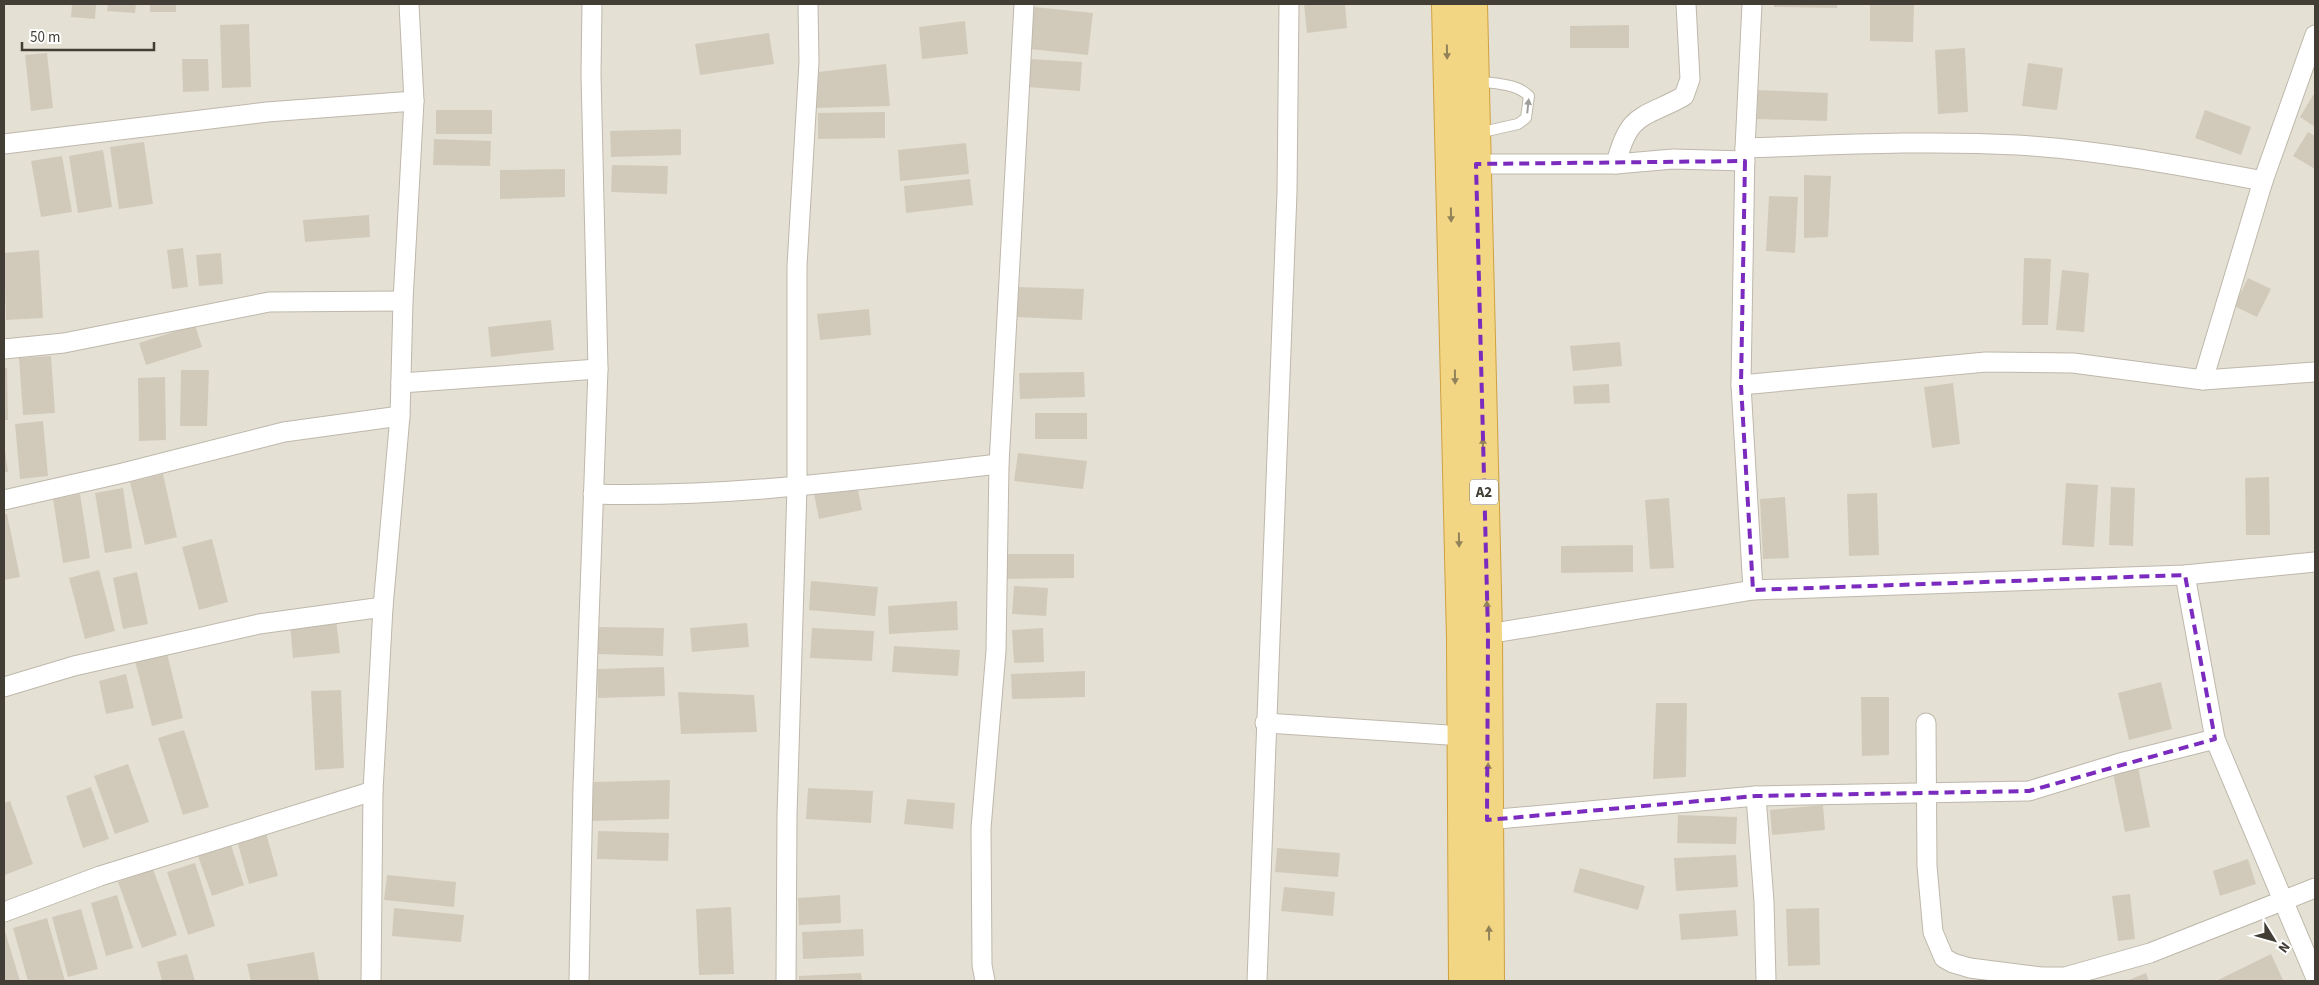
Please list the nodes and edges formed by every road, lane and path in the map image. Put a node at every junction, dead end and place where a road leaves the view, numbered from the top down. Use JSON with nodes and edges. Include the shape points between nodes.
{"nodes":[{"id":1,"x":409,"y":4,"type":"edge"},
{"id":2,"x":592,"y":4,"type":"edge"},
{"id":3,"x":808,"y":4,"type":"edge"},
{"id":4,"x":1024,"y":4,"type":"edge"},
{"id":5,"x":1290,"y":4,"type":"edge"},
{"id":6,"x":1446,"y":4,"type":"edge"},
{"id":7,"x":1472,"y":4,"type":"edge"},
{"id":8,"x":1686,"y":4,"type":"edge"},
{"id":9,"x":1752,"y":4,"type":"edge"},
{"id":10,"x":2315,"y":35,"type":"edge"},
{"id":11,"x":1474,"y":81,"type":"junction"},
{"id":12,"x":414,"y":101,"type":"junction"},
{"id":13,"x":1475,"y":134,"type":"junction"},
{"id":14,"x":4,"y":144,"type":"edge"},
{"id":15,"x":1745,"y":154,"type":"junction"},
{"id":16,"x":1476,"y":164,"type":"junction"},
{"id":17,"x":1616,"y":164,"type":"junction"},
{"id":18,"x":2263,"y":181,"type":"junction"},
{"id":19,"x":403,"y":301,"type":"junction"},
{"id":20,"x":4,"y":349,"type":"edge"},
{"id":21,"x":598,"y":369,"type":"junction"},
{"id":22,"x":2315,"y":372,"type":"edge"},
{"id":23,"x":2203,"y":380,"type":"junction"},
{"id":24,"x":401,"y":383,"type":"junction"},
{"id":25,"x":1741,"y":384,"type":"junction"},
{"id":26,"x":400,"y":416,"type":"junction"},
{"id":27,"x":999,"y":464,"type":"junction"},
{"id":28,"x":797,"y":486,"type":"junction"},
{"id":29,"x":593,"y":494,"type":"junction"},
{"id":30,"x":4,"y":500,"type":"edge"},
{"id":31,"x":2315,"y":562,"type":"edge"},
{"id":32,"x":2185,"y":575,"type":"junction"},
{"id":33,"x":1753,"y":590,"type":"junction"},
{"id":34,"x":383,"y":607,"type":"junction"},
{"id":35,"x":1488,"y":634,"type":"junction"},
{"id":36,"x":4,"y":687,"type":"edge"},
{"id":37,"x":1265,"y":723,"type":"junction"},
{"id":38,"x":1926,"y":723,"type":"dead end"},
{"id":39,"x":1463,"y":736,"type":"junction"},
{"id":40,"x":2216,"y":739,"type":"junction"},
{"id":41,"x":373,"y":790,"type":"junction"},
{"id":42,"x":1928,"y":793,"type":"junction"},
{"id":43,"x":1756,"y":796,"type":"junction"},
{"id":44,"x":1488,"y":820,"type":"junction"},
{"id":45,"x":2315,"y":888,"type":"edge"},
{"id":46,"x":2284,"y":902,"type":"junction"},
{"id":47,"x":4,"y":912,"type":"edge"},
{"id":48,"x":2315,"y":976,"type":"edge"},
{"id":49,"x":371,"y":981,"type":"edge"},
{"id":50,"x":579,"y":981,"type":"edge"},
{"id":51,"x":786,"y":981,"type":"edge"},
{"id":52,"x":985,"y":981,"type":"edge"},
{"id":53,"x":1257,"y":981,"type":"edge"},
{"id":54,"x":1463,"y":981,"type":"edge"},
{"id":55,"x":1490,"y":981,"type":"edge"},
{"id":56,"x":1766,"y":981,"type":"edge"}],
"edges":[{"from":1,"to":12,"type":"street"},
{"from":2,"to":21,"type":"street"},
{"from":3,"to":28,"type":"street","via":[[809,62],[797,266]]},
{"from":4,"to":27,"type":"street"},
{"from":5,"to":37,"type":"street","via":[[1287,192]]},
{"from":6,"to":39,"type":"highway","number":"A2","one_way":true},
{"from":7,"to":11,"type":"highway","number":"A2"},
{"from":8,"to":17,"type":"street","via":[[1690,79],[1684,96],[1642,115],[1621,142]]},
{"from":9,"to":15,"type":"street"},
{"from":10,"to":18,"type":"street"},
{"from":11,"to":13,"type":"highway","number":"A2"},
{"from":13,"to":11,"type":"lane","one_way":true,"via":[[1518,124],[1526,118],[1529,96],[1523,90],[1509,86]]},
{"from":12,"to":14,"type":"street","via":[[267,112]]},
{"from":12,"to":19,"type":"street"},
{"from":13,"to":16,"type":"highway","number":"A2"},
{"from":15,"to":17,"type":"street"},
{"from":15,"to":18,"type":"street","via":[[1878,144],[2017,146],[2144,159]]},
{"from":15,"to":25,"type":"street"},
{"from":16,"to":17,"type":"street"},
{"from":35,"to":16,"type":"highway","number":"A2","one_way":true},
{"from":18,"to":23,"type":"street"},
{"from":19,"to":20,"type":"street","via":[[270,302],[64,343]]},
{"from":19,"to":24,"type":"street"},
{"from":21,"to":24,"type":"street"},
{"from":21,"to":29,"type":"street"},
{"from":22,"to":23,"type":"street"},
{"from":23,"to":25,"type":"street","via":[[2073,363],[1986,362]]},
{"from":24,"to":26,"type":"street"},
{"from":25,"to":33,"type":"street"},
{"from":26,"to":30,"type":"street","via":[[284,432]]},
{"from":26,"to":34,"type":"street"},
{"from":27,"to":28,"type":"street"},
{"from":27,"to":52,"type":"street","via":[[996,650],[981,828],[982,965]]},
{"from":28,"to":29,"type":"street","via":[[667,496]]},
{"from":28,"to":51,"type":"street","via":[[787,816]]},
{"from":29,"to":50,"type":"street"},
{"from":31,"to":32,"type":"street"},
{"from":32,"to":33,"type":"street"},
{"from":32,"to":40,"type":"street"},
{"from":33,"to":35,"type":"street"},
{"from":34,"to":36,"type":"street","via":[[259,624],[74,666]]},
{"from":34,"to":41,"type":"street"},
{"from":44,"to":35,"type":"highway","number":"A2","one_way":true},
{"from":37,"to":39,"type":"street"},
{"from":37,"to":53,"type":"street"},
{"from":38,"to":42,"type":"street"},
{"from":39,"to":54,"type":"highway","number":"A2"},
{"from":40,"to":42,"type":"street","via":[[2120,763],[2029,791]]},
{"from":40,"to":46,"type":"street"},
{"from":41,"to":47,"type":"street","via":[[100,876]]},
{"from":41,"to":49,"type":"street"},
{"from":42,"to":43,"type":"street"},
{"from":42,"to":46,"type":"street","via":[[1927,866],[1932,932],[1944,958],[1962,966],[2041,977],[2065,977],[2150,953]]},
{"from":43,"to":44,"type":"street"},
{"from":43,"to":56,"type":"street"},
{"from":55,"to":44,"type":"highway","number":"A2","one_way":true},
{"from":45,"to":46,"type":"street"},
{"from":46,"to":48,"type":"street"}]}
